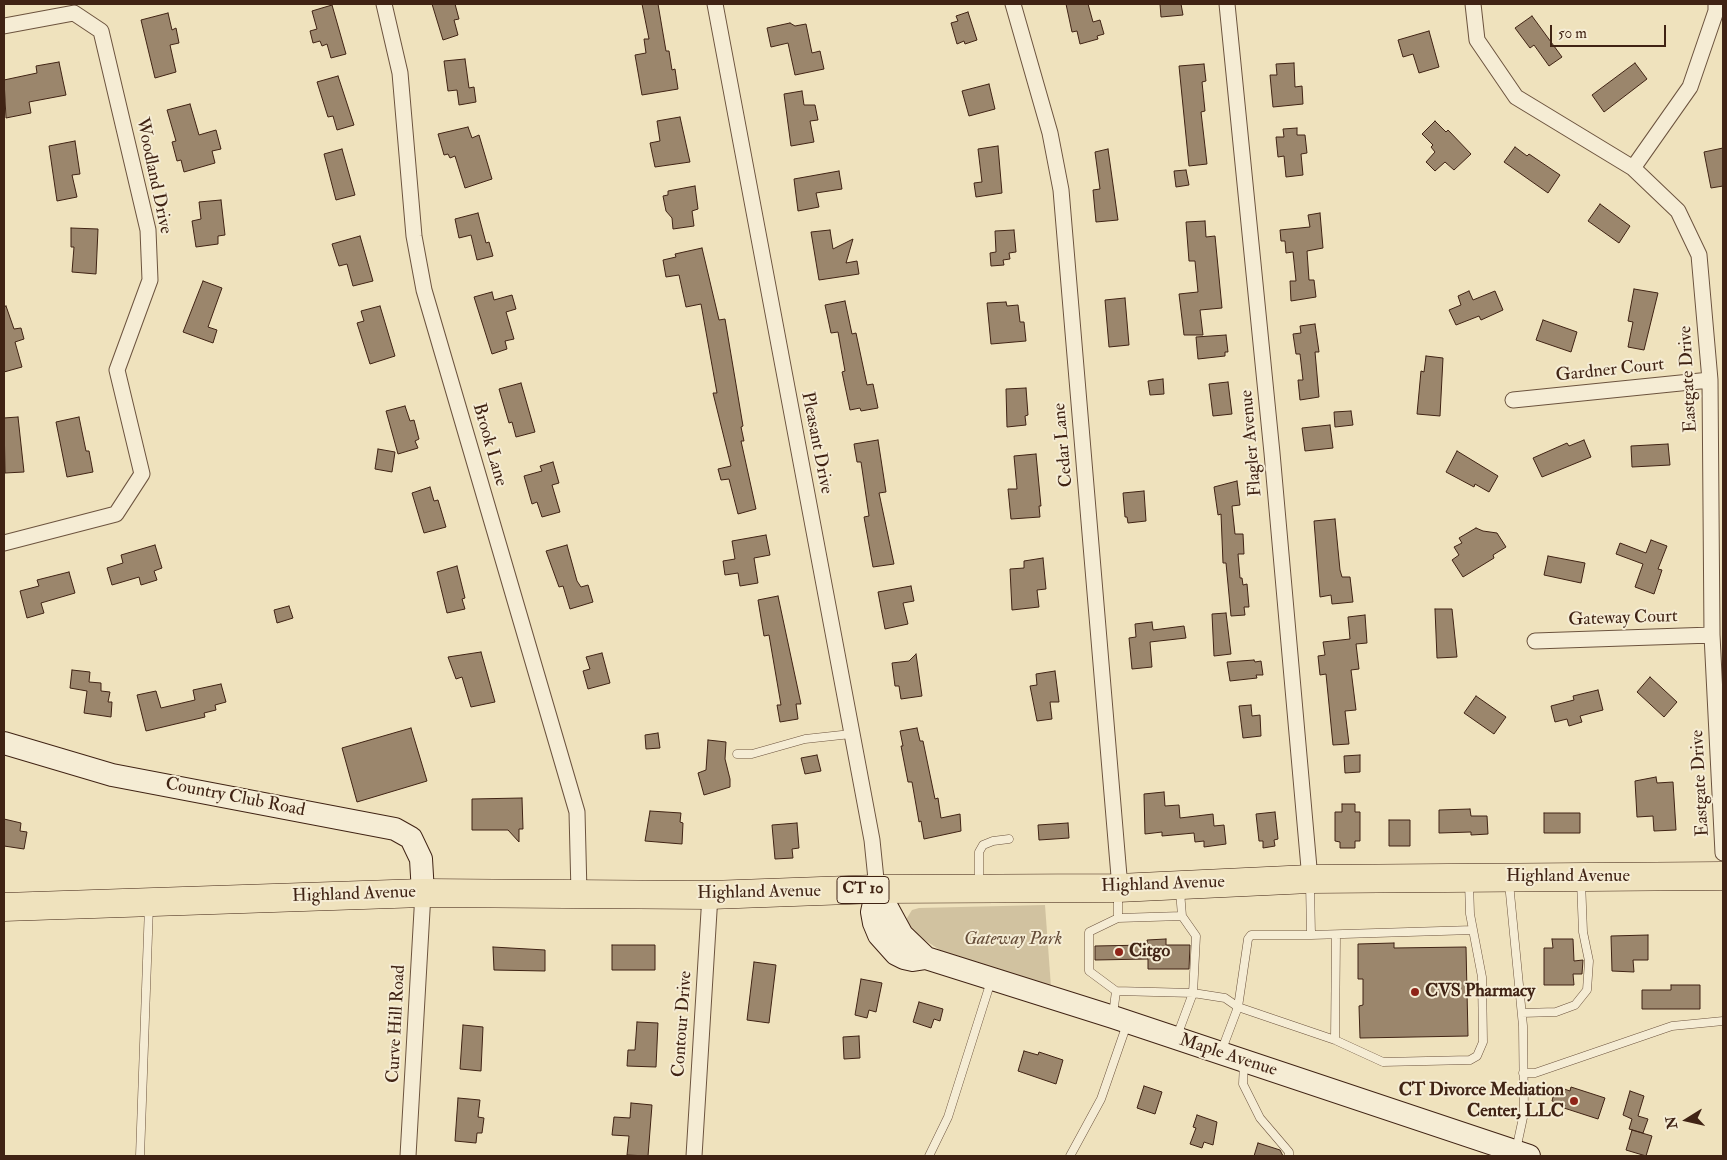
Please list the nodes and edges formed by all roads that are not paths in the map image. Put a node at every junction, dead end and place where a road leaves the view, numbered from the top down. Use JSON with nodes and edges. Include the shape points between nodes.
{"nodes":[{"id":1,"x":384,"y":4,"type":"edge"},
{"id":2,"x":715,"y":4,"type":"edge"},
{"id":3,"x":1013,"y":4,"type":"edge"},
{"id":4,"x":1227,"y":4,"type":"edge"},
{"id":5,"x":1474,"y":4,"type":"edge"},
{"id":6,"x":1716,"y":4,"type":"edge"},
{"id":7,"x":4,"y":26,"type":"edge"},
{"id":8,"x":1633,"y":168,"type":"junction"},
{"id":9,"x":1710,"y":380,"type":"junction"},
{"id":10,"x":1513,"y":400,"type":"dead end"},
{"id":11,"x":4,"y":543,"type":"edge"},
{"id":12,"x":1712,"y":635,"type":"junction"},
{"id":13,"x":1535,"y":641,"type":"dead end"},
{"id":14,"x":850,"y":734,"type":"junction"},
{"id":15,"x":4,"y":743,"type":"edge"},
{"id":16,"x":737,"y":754,"type":"dead end"},
{"id":17,"x":1009,"y":839,"type":"dead end"},
{"id":18,"x":1723,"y":853,"type":"edge"},
{"id":19,"x":1723,"y":876,"type":"edge"},
{"id":20,"x":1509,"y":877,"type":"junction"},
{"id":21,"x":1580,"y":877,"type":"junction"},
{"id":22,"x":1469,"y":878,"type":"junction"},
{"id":23,"x":1310,"y":879,"type":"junction"},
{"id":24,"x":1179,"y":885,"type":"junction"},
{"id":25,"x":1119,"y":888,"type":"junction"},
{"id":26,"x":877,"y":889,"type":"junction"},
{"id":27,"x":979,"y":889,"type":"junction"},
{"id":28,"x":423,"y":893,"type":"junction"},
{"id":29,"x":579,"y":893,"type":"junction"},
{"id":30,"x":710,"y":895,"type":"junction"},
{"id":31,"x":150,"y":902,"type":"junction"},
{"id":32,"x":4,"y":906,"type":"edge"},
{"id":33,"x":1182,"y":916,"type":"junction"},
{"id":34,"x":1118,"y":918,"type":"junction"},
{"id":35,"x":1473,"y":930,"type":"junction"},
{"id":36,"x":1311,"y":935,"type":"junction"},
{"id":37,"x":1336,"y":936,"type":"junction"},
{"id":38,"x":991,"y":980,"type":"junction"},
{"id":39,"x":1116,"y":991,"type":"junction"},
{"id":40,"x":1193,"y":994,"type":"junction"},
{"id":41,"x":1238,"y":1007,"type":"junction"},
{"id":42,"x":1522,"y":1013,"type":"junction"},
{"id":43,"x":1120,"y":1019,"type":"junction"},
{"id":44,"x":1723,"y":1021,"type":"edge"},
{"id":45,"x":1176,"y":1038,"type":"junction"},
{"id":46,"x":1335,"y":1040,"type":"junction"},
{"id":47,"x":1221,"y":1053,"type":"junction"},
{"id":48,"x":1245,"y":1061,"type":"junction"},
{"id":49,"x":1523,"y":1073,"type":"junction"},
{"id":50,"x":1523,"y":1154,"type":"edge"},
{"id":51,"x":140,"y":1156,"type":"edge"},
{"id":52,"x":408,"y":1156,"type":"edge"},
{"id":53,"x":694,"y":1156,"type":"edge"},
{"id":54,"x":929,"y":1156,"type":"edge"},
{"id":55,"x":1070,"y":1156,"type":"edge"},
{"id":56,"x":1288,"y":1156,"type":"edge"}],
"edges":[{"from":1,"to":29,"type":"street","name":"Brook Lane","via":[[400,73],[414,236],[424,290],[577,812]]},
{"from":2,"to":14,"type":"street","name":"Pleasant Drive"},
{"from":3,"to":25,"type":"street","name":"Cedar Lane","via":[[1050,133],[1061,190]]},
{"from":4,"to":23,"type":"street","name":"Flagler Avenue","via":[[1272,443]]},
{"from":5,"to":8,"type":"street","name":"Eastgate Drive","via":[[1477,40],[1516,97]]},
{"from":6,"to":8,"type":"street","via":[[1690,87]]},
{"from":7,"to":11,"type":"street","name":"Woodland Drive","via":[[74,13],[101,31],[148,230],[150,280],[117,370],[142,474],[116,514]]},
{"from":8,"to":9,"type":"street","name":"Eastgate Drive","via":[[1678,211],[1699,255]]},
{"from":9,"to":10,"type":"street","name":"Gardner Court"},
{"from":9,"to":12,"type":"street","name":"Eastgate Drive"},
{"from":12,"to":13,"type":"street","name":"Gateway Court"},
{"from":12,"to":18,"type":"street","name":"Eastgate Drive"},
{"from":14,"to":16,"type":"lane","via":[[805,739],[752,754]]},
{"from":14,"to":26,"type":"street","name":"Pleasant Drive","via":[[872,840]]},
{"from":15,"to":28,"type":"street","name":"Country Club Road","via":[[112,775],[395,829],[411,838],[418,852]]},
{"from":17,"to":27,"type":"lane","via":[[983,845],[979,852]]},
{"from":19,"to":21,"type":"highway","name":"Highland Avenue","number":"CT 10"},
{"from":20,"to":21,"type":"highway","name":"Highland Avenue","number":"CT 10"},
{"from":20,"to":22,"type":"highway","name":"Highland Avenue","number":"CT 10"},
{"from":20,"to":42,"type":"lane"},
{"from":21,"to":42,"type":"lane","via":[[1583,932],[1589,961],[1587,990],[1574,1005],[1556,1012]]},
{"from":22,"to":23,"type":"highway","name":"Highland Avenue","number":"CT 10"},
{"from":22,"to":35,"type":"lane"},
{"from":23,"to":24,"type":"highway","name":"Highland Avenue","number":"CT 10"},
{"from":23,"to":36,"type":"lane"},
{"from":24,"to":25,"type":"highway","name":"Highland Avenue","number":"CT 10"},
{"from":24,"to":33,"type":"lane"},
{"from":25,"to":27,"type":"highway","name":"Highland Avenue","number":"CT 10"},
{"from":25,"to":34,"type":"lane"},
{"from":26,"to":27,"type":"highway","name":"Highland Avenue","number":"CT 10"},
{"from":26,"to":30,"type":"highway","name":"Highland Avenue","number":"CT 10"},
{"from":26,"to":38,"type":"street","name":"Maple Avenue","via":[[902,935],[926,958]]},
{"from":28,"to":29,"type":"highway","name":"Highland Avenue","number":"CT 10"},
{"from":28,"to":31,"type":"highway","name":"Highland Avenue","number":"CT 10"},
{"from":28,"to":52,"type":"street","name":"Curve Hill Road"},
{"from":29,"to":30,"type":"highway","name":"Highland Avenue","number":"CT 10"},
{"from":30,"to":53,"type":"street","name":"Contour Drive"},
{"from":31,"to":32,"type":"highway","name":"Highland Avenue","number":"CT 10"},
{"from":31,"to":51,"type":"lane"},
{"from":33,"to":34,"type":"lane"},
{"from":33,"to":40,"type":"lane","via":[[1196,936]]},
{"from":34,"to":39,"type":"lane","via":[[1089,932],[1089,971]]},
{"from":35,"to":37,"type":"lane"},
{"from":35,"to":46,"type":"lane","via":[[1482,977],[1483,1042],[1477,1056],[1453,1062],[1392,1064]]},
{"from":36,"to":37,"type":"lane"},
{"from":36,"to":41,"type":"lane","via":[[1251,935],[1245,948]]},
{"from":37,"to":46,"type":"lane"},
{"from":38,"to":43,"type":"street","name":"Maple Avenue"},
{"from":38,"to":54,"type":"lane","via":[[948,1118]]},
{"from":39,"to":40,"type":"lane"},
{"from":39,"to":43,"type":"lane"},
{"from":40,"to":41,"type":"lane","via":[[1225,998]]},
{"from":40,"to":45,"type":"lane"},
{"from":41,"to":46,"type":"lane"},
{"from":41,"to":47,"type":"lane"},
{"from":42,"to":49,"type":"lane"},
{"from":43,"to":45,"type":"street","name":"Maple Avenue"},
{"from":43,"to":55,"type":"lane","via":[[1101,1099]]},
{"from":44,"to":49,"type":"lane","via":[[1672,1026],[1536,1073]]},
{"from":45,"to":47,"type":"street","name":"Maple Avenue"},
{"from":47,"to":48,"type":"street","name":"Maple Avenue"},
{"from":48,"to":50,"type":"street","name":"Maple Avenue"},
{"from":48,"to":56,"type":"lane","via":[[1243,1084],[1260,1118],[1289,1152]]},
{"from":49,"to":50,"type":"lane"}]}
